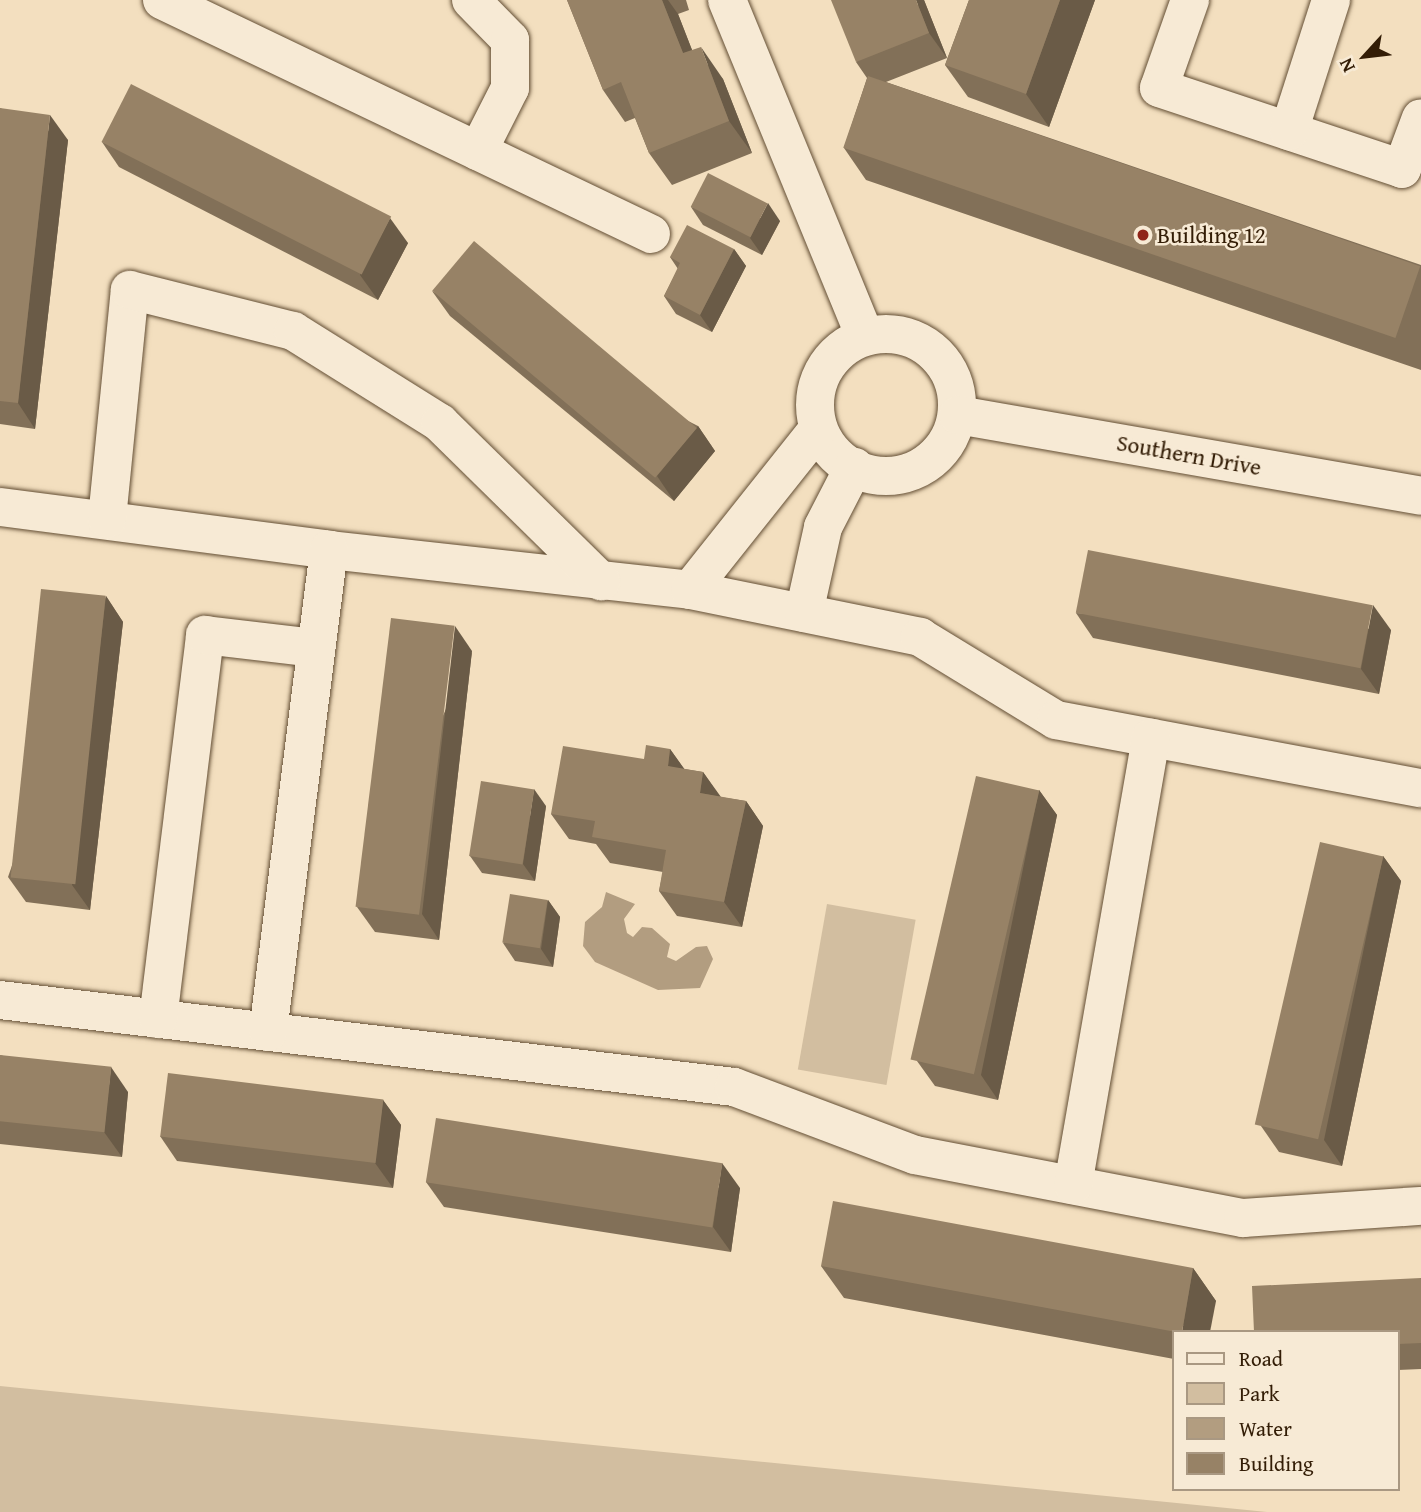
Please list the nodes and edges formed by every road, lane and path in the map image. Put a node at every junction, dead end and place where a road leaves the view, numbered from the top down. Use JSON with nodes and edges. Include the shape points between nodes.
{"nodes":[{"id":1,"x":162,"y":0,"type":"edge"},
{"id":2,"x":471,"y":0,"type":"edge"},
{"id":3,"x":727,"y":0,"type":"edge"},
{"id":4,"x":1190,"y":0,"type":"edge"},
{"id":5,"x":1331,"y":0,"type":"edge"},
{"id":6,"x":1421,"y":118,"type":"edge"},
{"id":7,"x":1289,"y":131,"type":"junction"},
{"id":8,"x":478,"y":151,"type":"junction"},
{"id":9,"x":651,"y":234,"type":"dead end"},
{"id":10,"x":865,"y":336,"type":"junction"},
{"id":11,"x":958,"y":415,"type":"junction"},
{"id":12,"x":818,"y":429,"type":"junction"},
{"id":13,"x":854,"y":467,"type":"junction"},
{"id":14,"x":1421,"y":496,"type":"edge"},
{"id":15,"x":0,"y":507,"type":"edge"},
{"id":16,"x":107,"y":519,"type":"junction"},
{"id":17,"x":330,"y":550,"type":"junction"},
{"id":18,"x":601,"y":581,"type":"junction"},
{"id":19,"x":690,"y":590,"type":"junction"},
{"id":20,"x":804,"y":613,"type":"junction"},
{"id":21,"x":316,"y":648,"type":"junction"},
{"id":22,"x":1151,"y":738,"type":"junction"},
{"id":23,"x":1421,"y":788,"type":"edge"},
{"id":24,"x":0,"y":1000,"type":"edge"},
{"id":25,"x":158,"y":1019,"type":"junction"},
{"id":26,"x":268,"y":1032,"type":"junction"},
{"id":27,"x":1073,"y":1185,"type":"junction"},
{"id":28,"x":1421,"y":1206,"type":"edge"}],
"edges":[{"from":1,"to":8,"type":"street"},
{"from":2,"to":8,"type":"street","via":[[510,40],[510,88]]},
{"from":3,"to":10,"type":"street"},
{"from":4,"to":7,"type":"street","via":[[1159,88]]},
{"from":5,"to":7,"type":"street"},
{"from":6,"to":7,"type":"street","via":[[1402,169]]},
{"from":8,"to":9,"type":"street"},
{"from":10,"to":11,"type":"street","via":[[888,333],[912,338],[932,350],[948,369],[957,391]]},
{"from":10,"to":12,"type":"street","via":[[844,347],[817,384],[814,407]]},
{"from":11,"to":13,"type":"street","via":[[951,438],[936,457],[916,471],[893,477],[869,475]]},
{"from":11,"to":14,"type":"street","name":"Southern Drive"},
{"from":12,"to":13,"type":"street","via":[[830,450]]},
{"from":12,"to":19,"type":"street"},
{"from":13,"to":20,"type":"street","via":[[823,527]]},
{"from":15,"to":16,"type":"street"},
{"from":16,"to":17,"type":"street"},
{"from":16,"to":18,"type":"street","via":[[131,290],[293,331],[440,423]]},
{"from":17,"to":18,"type":"street"},
{"from":17,"to":21,"type":"street"},
{"from":18,"to":19,"type":"street"},
{"from":19,"to":20,"type":"street"},
{"from":20,"to":22,"type":"street","via":[[920,637],[1056,720]]},
{"from":21,"to":25,"type":"street","via":[[205,635]]},
{"from":21,"to":26,"type":"street"},
{"from":22,"to":23,"type":"street"},
{"from":22,"to":27,"type":"street"},
{"from":24,"to":25,"type":"street"},
{"from":25,"to":26,"type":"street"},
{"from":26,"to":27,"type":"street","via":[[734,1087],[915,1155]]},
{"from":27,"to":28,"type":"street","via":[[1244,1217]]}]}
